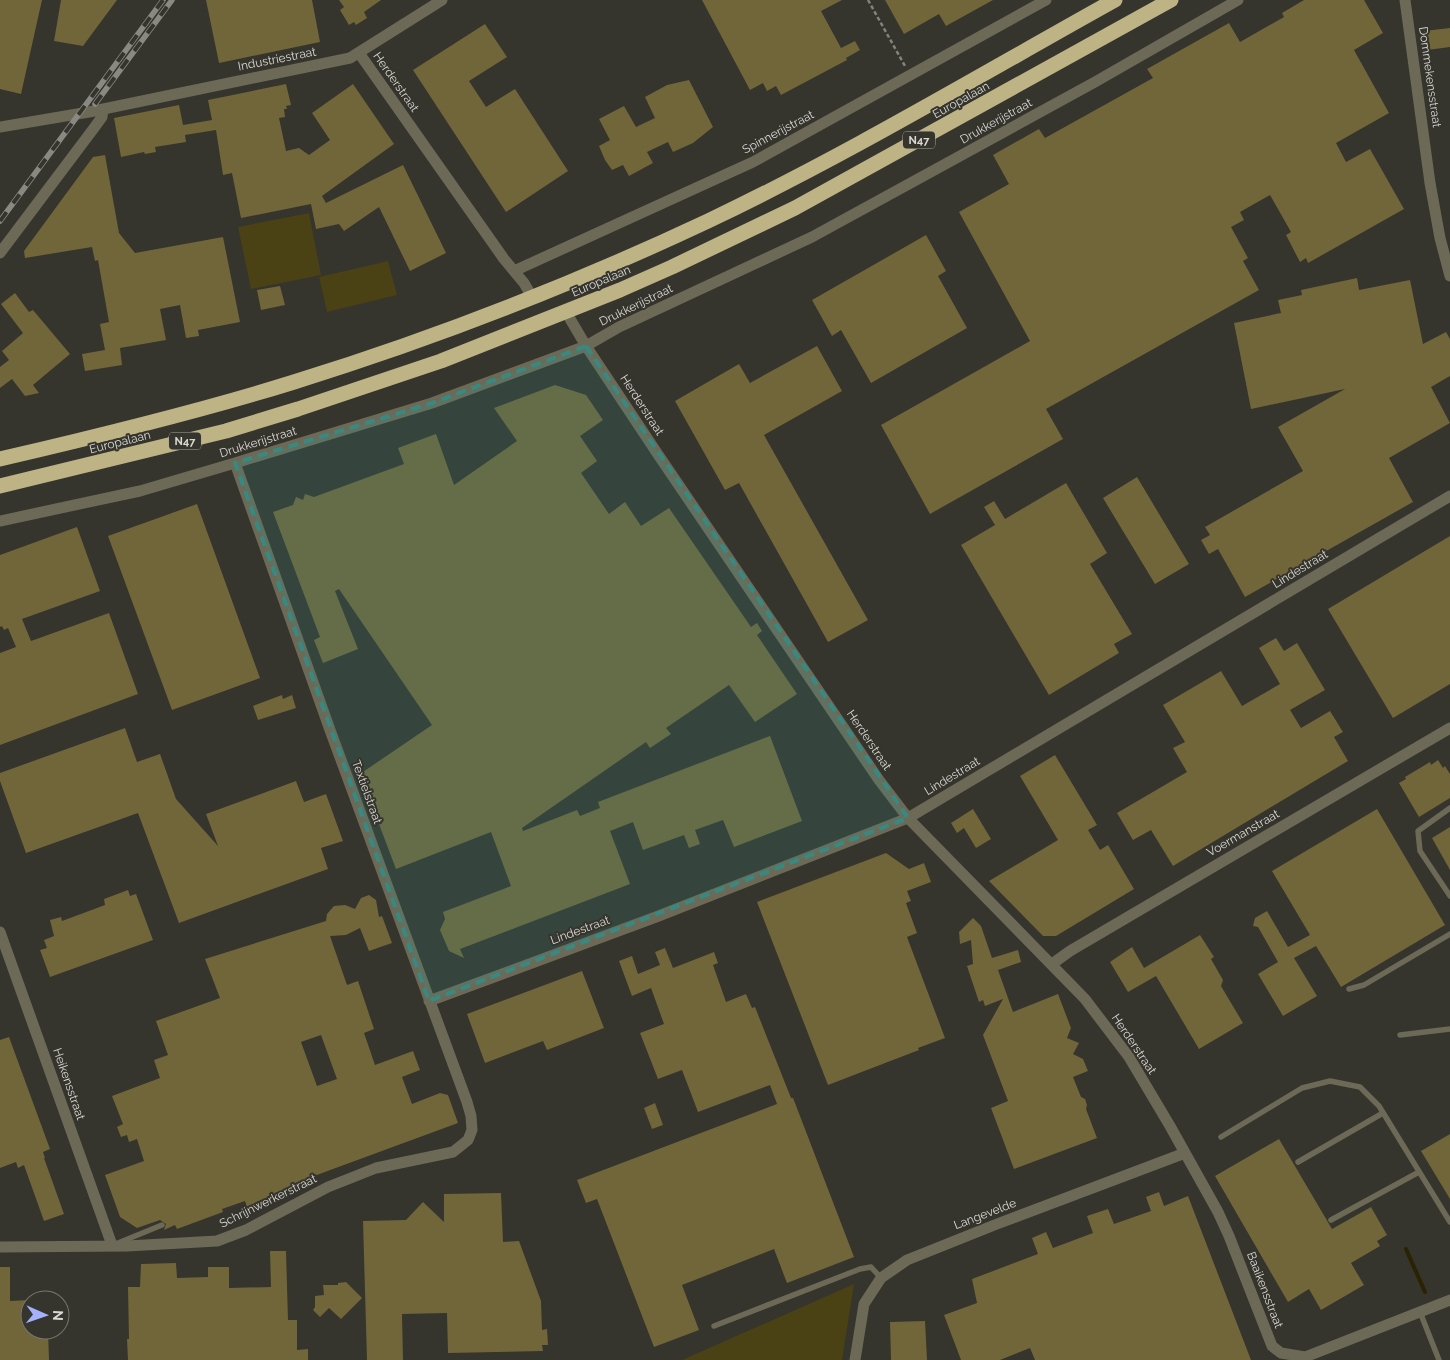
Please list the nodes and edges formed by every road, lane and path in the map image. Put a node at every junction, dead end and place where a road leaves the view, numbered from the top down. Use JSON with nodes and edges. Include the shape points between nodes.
{"nodes":[{"id":1,"x":442,"y":0,"type":"edge"},
{"id":2,"x":868,"y":0,"type":"edge"},
{"id":3,"x":1046,"y":0,"type":"edge"},
{"id":4,"x":1114,"y":0,"type":"edge"},
{"id":5,"x":1171,"y":0,"type":"edge"},
{"id":6,"x":1238,"y":0,"type":"edge"},
{"id":7,"x":1406,"y":0,"type":"edge"},
{"id":8,"x":359,"y":53,"type":"junction"},
{"id":9,"x":910,"y":75,"type":"junction"},
{"id":10,"x":103,"y":109,"type":"junction"},
{"id":11,"x":0,"y":127,"type":"edge"},
{"id":12,"x":0,"y":253,"type":"edge"},
{"id":13,"x":514,"y":271,"type":"junction"},
{"id":14,"x":1450,"y":276,"type":"edge"},
{"id":15,"x":532,"y":298,"type":"junction"},
{"id":16,"x":566,"y":312,"type":"junction"},
{"id":17,"x":586,"y":346,"type":"junction"},
{"id":18,"x":0,"y":459,"type":"edge"},
{"id":19,"x":235,"y":463,"type":"junction"},
{"id":20,"x":0,"y":486,"type":"edge"},
{"id":21,"x":1450,"y":496,"type":"edge"},
{"id":22,"x":0,"y":522,"type":"edge"},
{"id":23,"x":1450,"y":728,"type":"edge"},
{"id":24,"x":1450,"y":808,"type":"edge"},
{"id":25,"x":908,"y":818,"type":"junction"},
{"id":26,"x":1450,"y":896,"type":"edge"},
{"id":27,"x":0,"y":932,"type":"edge"},
{"id":28,"x":1450,"y":934,"type":"edge"},
{"id":29,"x":1052,"y":964,"type":"junction"},
{"id":30,"x":1349,"y":989,"type":"dead end"},
{"id":31,"x":429,"y":1001,"type":"junction"},
{"id":32,"x":1450,"y":1029,"type":"edge"},
{"id":33,"x":1400,"y":1035,"type":"dead end"},
{"id":34,"x":1383,"y":1113,"type":"junction"},
{"id":35,"x":472,"y":1130,"type":"joint"},
{"id":36,"x":1222,"y":1137,"type":"dead end"},
{"id":37,"x":1185,"y":1153,"type":"junction"},
{"id":38,"x":1298,"y":1162,"type":"dead end"},
{"id":39,"x":1419,"y":1172,"type":"junction"},
{"id":40,"x":1332,"y":1220,"type":"dead end"},
{"id":41,"x":1450,"y":1222,"type":"edge"},
{"id":42,"x":162,"y":1225,"type":"dead end"},
{"id":43,"x":112,"y":1245,"type":"junction"},
{"id":44,"x":0,"y":1246,"type":"edge"},
{"id":45,"x":880,"y":1278,"type":"junction"},
{"id":46,"x":1450,"y":1300,"type":"edge"},
{"id":47,"x":1420,"y":1312,"type":"junction"},
{"id":48,"x":714,"y":1326,"type":"dead end"},
{"id":49,"x":1298,"y":1358,"type":"edge"},
{"id":50,"x":855,"y":1360,"type":"edge"},
{"id":51,"x":1439,"y":1360,"type":"edge"}],
"edges":[{"from":1,"to":8,"type":"street","name":"Industriestraat"},
{"from":2,"to":9,"type":"path"},
{"from":3,"to":9,"type":"street","name":"Spinnerijstraat"},
{"from":4,"to":15,"type":"highway","name":"Europalaan","number":"N47","via":[[782,184],[661,242]]},
{"from":5,"to":16,"type":"highway","name":"Europalaan","number":"N47","via":[[795,208],[672,268]]},
{"from":6,"to":17,"type":"street","name":"Drukkerijstraat","via":[[812,237]]},
{"from":7,"to":14,"type":"street","name":"Dommekensstraat","via":[[1430,183]]},
{"from":8,"to":10,"type":"street","name":"Industriestraat","via":[[350,58]]},
{"from":8,"to":13,"type":"street","name":"Herderstraat"},
{"from":9,"to":13,"type":"street","name":"Spinnerijstraat","via":[[753,162]]},
{"from":10,"to":11,"type":"street","name":"Industriestraat"},
{"from":10,"to":12,"type":"street","via":[[102,117]]},
{"from":13,"to":15,"type":"street","name":"Herderstraat"},
{"from":15,"to":18,"type":"highway","name":"Europalaan","number":"N47","via":[[293,383],[127,429]]},
{"from":16,"to":17,"type":"street","name":"Herderstraat"},
{"from":16,"to":20,"type":"highway","name":"Europalaan","number":"N47","via":[[441,361],[298,409],[216,433]]},
{"from":17,"to":19,"type":"street","name":"Drukkerijstraat","via":[[432,403]]},
{"from":17,"to":25,"type":"street","name":"Herderstraat","via":[[879,780]]},
{"from":19,"to":22,"type":"street","name":"Drukkerijstraat","via":[[140,491]]},
{"from":19,"to":31,"type":"street","name":"Textielstraat"},
{"from":21,"to":25,"type":"street","name":"Lindestraat"},
{"from":23,"to":29,"type":"street","name":"Voermanstraat"},
{"from":24,"to":26,"type":"lane","via":[[1418,831],[1420,852]]},
{"from":25,"to":29,"type":"street","name":"Herderstraat"},
{"from":25,"to":31,"type":"street","name":"Lindestraat","via":[[656,917]]},
{"from":27,"to":43,"type":"street","name":"Heikensstraat"},
{"from":28,"to":30,"type":"lane","via":[[1364,985]]},
{"from":29,"to":37,"type":"street","name":"Herderstraat","via":[[1085,999],[1129,1057]]},
{"from":31,"to":35,"type":"street","name":"Textielstraat","via":[[467,1102]]},
{"from":32,"to":33,"type":"lane"},
{"from":34,"to":36,"type":"lane","via":[[1360,1088],[1330,1081],[1302,1088]]},
{"from":34,"to":38,"type":"lane"},
{"from":34,"to":39,"type":"lane"},
{"from":35,"to":43,"type":"street","name":"Schrijnwerkerstraat","via":[[468,1140],[453,1152],[376,1168],[328,1187],[246,1230],[217,1241]]},
{"from":37,"to":45,"type":"street","name":"Langevelde","via":[[907,1260]]},
{"from":37,"to":49,"type":"street","name":"Baaikensstraat","via":[[1229,1236],[1272,1346],[1281,1353]]},
{"from":39,"to":40,"type":"lane"},
{"from":39,"to":41,"type":"lane"},
{"from":42,"to":43,"type":"lane"},
{"from":43,"to":44,"type":"street","name":"Schrijnwerkerstraat"},
{"from":45,"to":48,"type":"lane","via":[[871,1268],[860,1269]]},
{"from":45,"to":50,"type":"street","name":"Langevelde","via":[[864,1304]]},
{"from":46,"to":47,"type":"street","name":"Baaikensstraat"},
{"from":47,"to":49,"type":"street","name":"Baaikensstraat"},
{"from":47,"to":51,"type":"lane"}]}
